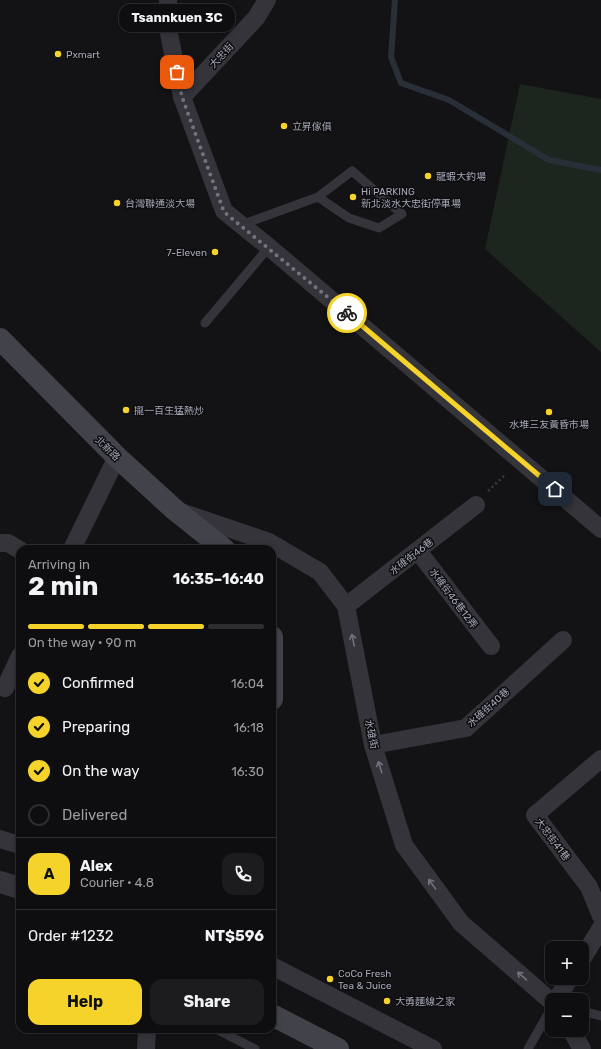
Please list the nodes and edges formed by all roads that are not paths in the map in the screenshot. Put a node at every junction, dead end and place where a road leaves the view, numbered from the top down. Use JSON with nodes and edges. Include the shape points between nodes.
{"nodes":[{"id":1,"x":168,"y":0,"type":"edge"},
{"id":2,"x":267,"y":0,"type":"edge"},
{"id":3,"x":182,"y":97,"type":"junction"},
{"id":4,"x":318,"y":197,"type":"junction"},
{"id":5,"x":241,"y":225,"type":"junction"},
{"id":6,"x":269,"y":247,"type":"junction"},
{"id":7,"x":205,"y":323,"type":"dead end"},
{"id":8,"x":0,"y":339,"type":"edge"},
{"id":9,"x":117,"y":457,"type":"junction"},
{"id":10,"x":476,"y":505,"type":"road end"},
{"id":11,"x":175,"y":510,"type":"junction"},
{"id":12,"x":601,"y":529,"type":"edge"},
{"id":13,"x":0,"y":543,"type":"edge"},
{"id":14,"x":74,"y":545,"type":"edge"},
{"id":15,"x":219,"y":545,"type":"edge"},
{"id":16,"x":274,"y":545,"type":"edge"},
{"id":17,"x":276,"y":546,"type":"edge"},
{"id":18,"x":16,"y":548,"type":"edge"},
{"id":19,"x":418,"y":550,"type":"junction"},
{"id":20,"x":346,"y":606,"type":"junction"},
{"id":21,"x":563,"y":640,"type":"dead end"},
{"id":22,"x":491,"y":646,"type":"dead end"},
{"id":23,"x":16,"y":665,"type":"edge"},
{"id":24,"x":5,"y":688,"type":"dead end"},
{"id":25,"x":373,"y":745,"type":"junction"},
{"id":26,"x":601,"y":759,"type":"edge"},
{"id":27,"x":0,"y":839,"type":"edge"},
{"id":28,"x":16,"y":844,"type":"edge"},
{"id":29,"x":0,"y":882,"type":"edge"},
{"id":30,"x":16,"y":887,"type":"edge"},
{"id":31,"x":601,"y":916,"type":"edge"},
{"id":32,"x":601,"y":928,"type":"edge"},
{"id":33,"x":589,"y":948,"type":"edge"},
{"id":34,"x":276,"y":968,"type":"edge"},
{"id":35,"x":545,"y":996,"type":"edge"},
{"id":36,"x":589,"y":1013,"type":"edge"},
{"id":37,"x":601,"y":1016,"type":"edge"},
{"id":38,"x":276,"y":1017,"type":"edge"},
{"id":39,"x":545,"y":1019,"type":"edge"},
{"id":40,"x":147,"y":1033,"type":"edge"},
{"id":41,"x":224,"y":1033,"type":"edge"},
{"id":42,"x":575,"y":1037,"type":"edge"},
{"id":43,"x":146,"y":1049,"type":"edge"},
{"id":44,"x":255,"y":1049,"type":"edge"},
{"id":45,"x":338,"y":1049,"type":"edge"},
{"id":46,"x":433,"y":1049,"type":"edge"},
{"id":47,"x":528,"y":1049,"type":"edge"},
{"id":48,"x":582,"y":1049,"type":"edge"}],
"edges":[{"from":1,"to":3,"type":"street","via":[[169,34]]},
{"from":2,"to":3,"type":"street","name":"大忠街","via":[[256,18]]},
{"from":3,"to":5,"type":"street","via":[[224,212]]},
{"from":4,"to":4,"type":"lane","via":[[349,218],[379,228],[402,214],[352,171]]},
{"from":4,"to":5,"type":"lane"},
{"from":5,"to":6,"type":"street"},
{"from":6,"to":7,"type":"lane"},
{"from":6,"to":12,"type":"street"},
{"from":8,"to":9,"type":"main road","name":"北新路"},
{"from":9,"to":11,"type":"main road","name":"北新路"},
{"from":9,"to":14,"type":"street"},
{"from":10,"to":19,"type":"street","name":"水碓街46巷"},
{"from":11,"to":15,"type":"main road","name":"北新路"},
{"from":11,"to":16,"type":"street","name":"水碓街"},
{"from":13,"to":18,"type":"street","via":[[8,543]]},
{"from":17,"to":20,"type":"street","name":"水碓街","via":[[320,572]]},
{"from":19,"to":20,"type":"street","name":"水碓街46巷"},
{"from":19,"to":22,"type":"street","name":"水碓街46巷12弄"},
{"from":25,"to":20,"type":"street","name":"水碓街","one_way":true},
{"from":21,"to":25,"type":"street","name":"水碓街40巷","via":[[466,728]]},
{"from":23,"to":24,"type":"street"},
{"from":35,"to":25,"type":"street","name":"水碓街","one_way":true,"via":[[461,923],[404,845]]},
{"from":26,"to":31,"type":"street","name":"大忠街41巷","via":[[535,815],[589,887]]},
{"from":27,"to":28,"type":"street"},
{"from":29,"to":30,"type":"street"},
{"from":32,"to":33,"type":"street"},
{"from":34,"to":46,"type":"street"},
{"from":36,"to":37,"type":"lane"},
{"from":38,"to":45,"type":"main road"},
{"from":39,"to":47,"type":"lane"},
{"from":40,"to":43,"type":"street"},
{"from":41,"to":44,"type":"lane"},
{"from":42,"to":48,"type":"street"}]}
